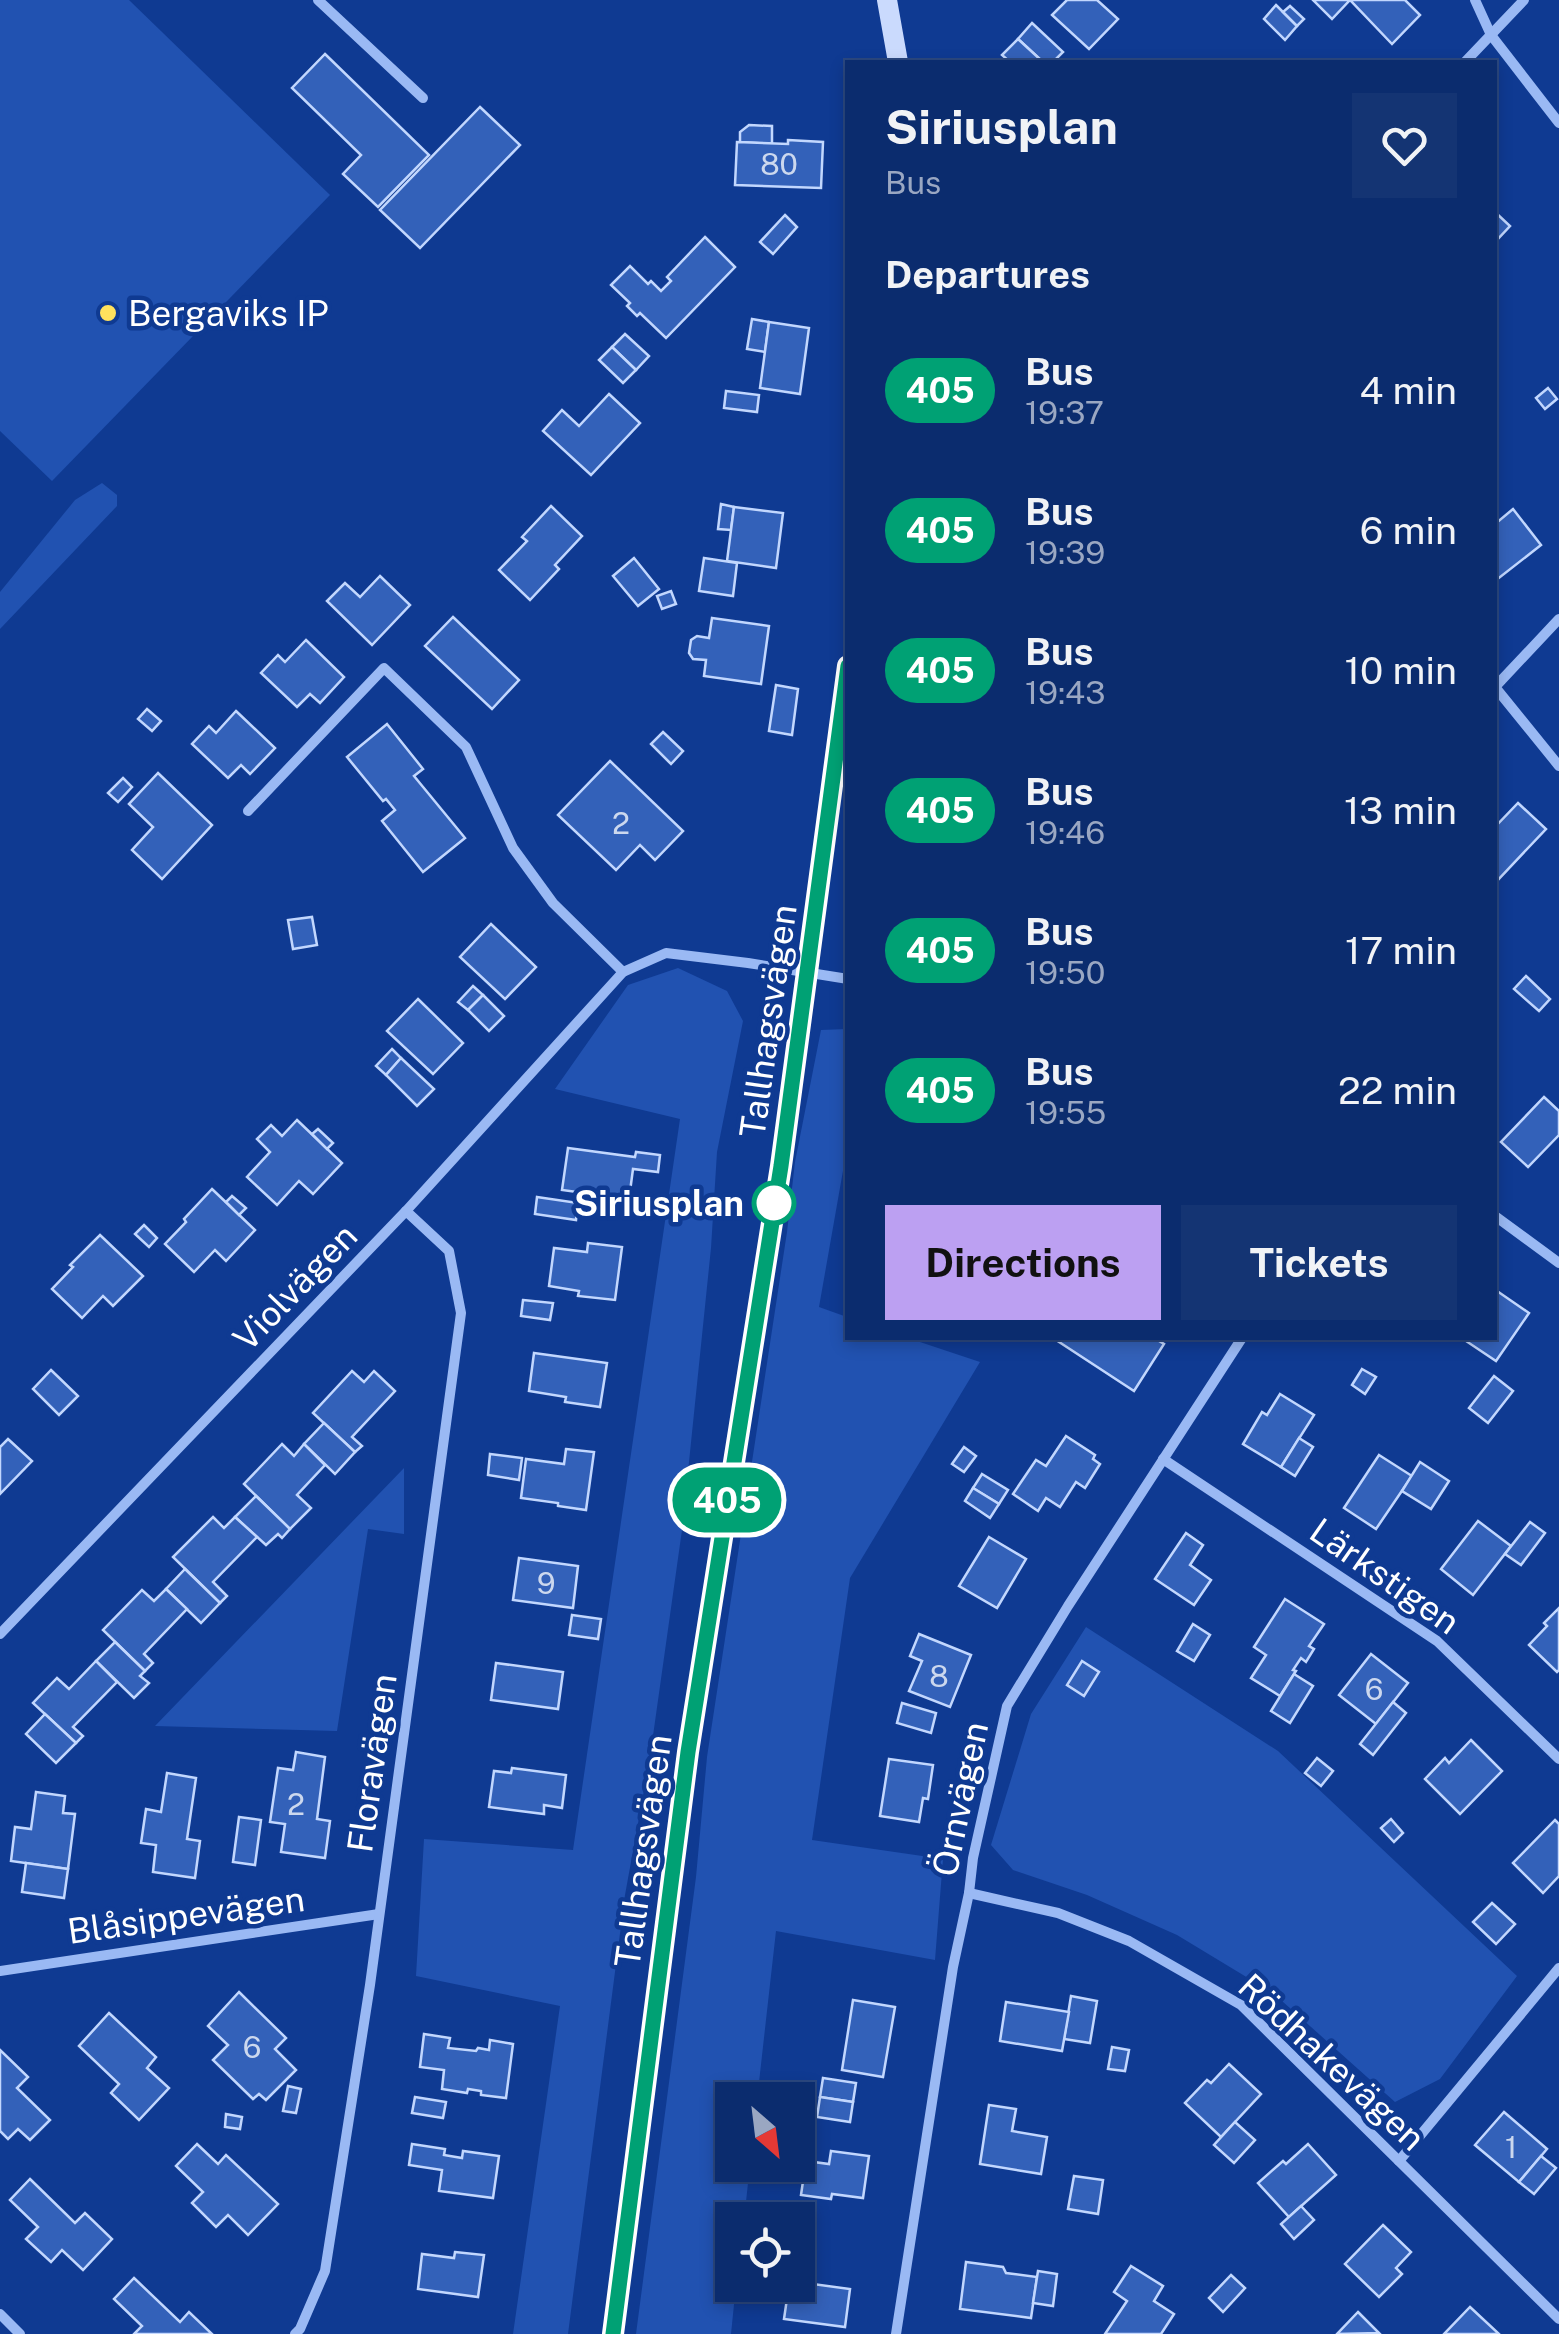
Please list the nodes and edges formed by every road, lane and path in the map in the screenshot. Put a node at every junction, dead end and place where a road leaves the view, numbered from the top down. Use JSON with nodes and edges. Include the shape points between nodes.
{"nodes":[{"id":1,"x":318,"y":0,"type":"edge"},
{"id":2,"x":887,"y":0,"type":"edge"},
{"id":3,"x":1474,"y":0,"type":"edge"},
{"id":4,"x":1524,"y":0,"type":"edge"},
{"id":5,"x":1491,"y":35,"type":"junction"},
{"id":6,"x":898,"y":60,"type":"edge"},
{"id":7,"x":1467,"y":60,"type":"edge"},
{"id":8,"x":423,"y":98,"type":"dead end"},
{"id":9,"x":1559,"y":123,"type":"edge"},
{"id":10,"x":1559,"y":620,"type":"edge"},
{"id":11,"x":1497,"y":685,"type":"edge"},
{"id":12,"x":845,"y":688,"type":"edge"},
{"id":13,"x":1497,"y":689,"type":"edge"},
{"id":14,"x":1559,"y":766,"type":"edge"},
{"id":15,"x":248,"y":811,"type":"dead end"},
{"id":16,"x":623,"y":972,"type":"junction"},
{"id":17,"x":806,"y":974,"type":"junction"},
{"id":18,"x":845,"y":979,"type":"edge"},
{"id":19,"x":406,"y":1211,"type":"junction"},
{"id":20,"x":1497,"y":1218,"type":"edge"},
{"id":21,"x":1559,"y":1264,"type":"edge"},
{"id":22,"x":1241,"y":1340,"type":"edge"},
{"id":23,"x":1163,"y":1460,"type":"junction"},
{"id":24,"x":0,"y":1634,"type":"edge"},
{"id":25,"x":1559,"y":1758,"type":"edge"},
{"id":26,"x":969,"y":1893,"type":"junction"},
{"id":27,"x":380,"y":1914,"type":"junction"},
{"id":28,"x":1559,"y":1968,"type":"edge"},
{"id":29,"x":0,"y":1971,"type":"edge"},
{"id":30,"x":1399,"y":2161,"type":"junction"},
{"id":31,"x":0,"y":2314,"type":"edge"},
{"id":32,"x":1559,"y":2319,"type":"edge"},
{"id":33,"x":20,"y":2334,"type":"edge"},
{"id":34,"x":295,"y":2334,"type":"edge"},
{"id":35,"x":613,"y":2334,"type":"edge"},
{"id":36,"x":896,"y":2334,"type":"edge"}],
"edges":[{"from":1,"to":8,"type":"street"},
{"from":2,"to":6,"type":"main road"},
{"from":3,"to":5,"type":"street"},
{"from":4,"to":5,"type":"street"},
{"from":5,"to":7,"type":"street"},
{"from":5,"to":9,"type":"street"},
{"from":10,"to":11,"type":"street"},
{"from":12,"to":17,"type":"main road","name":"Tallhagsvägen"},
{"from":13,"to":14,"type":"street"},
{"from":15,"to":16,"type":"street","via":[[384,668],[466,747],[513,848],[553,903]]},
{"from":16,"to":17,"type":"street","name":"Violvägen","via":[[666,953]]},
{"from":16,"to":19,"type":"street","name":"Violvägen"},
{"from":17,"to":18,"type":"street","name":"Violvägen"},
{"from":17,"to":35,"type":"main road","name":"Tallhagsvägen","via":[[688,1752]]},
{"from":19,"to":24,"type":"street","name":"Violvägen"},
{"from":19,"to":27,"type":"street","name":"Floravägen","via":[[449,1252],[461,1313]]},
{"from":20,"to":21,"type":"street"},
{"from":22,"to":23,"type":"street","name":"Örnvägen"},
{"from":23,"to":25,"type":"street","name":"Lärkstigen","via":[[1437,1641]]},
{"from":23,"to":26,"type":"street","name":"Örnvägen","via":[[1007,1706]]},
{"from":26,"to":30,"type":"street","name":"Rödhakevägen","via":[[1058,1913],[1129,1941],[1241,2005]]},
{"from":26,"to":36,"type":"street","name":"Örnvägen"},
{"from":27,"to":29,"type":"street","name":"Blåsippevägen"},
{"from":27,"to":34,"type":"street","name":"Floravägen","via":[[325,2271]]},
{"from":28,"to":30,"type":"street"},
{"from":30,"to":32,"type":"street","name":"Rödhakevägen"},
{"from":31,"to":33,"type":"street"}]}
